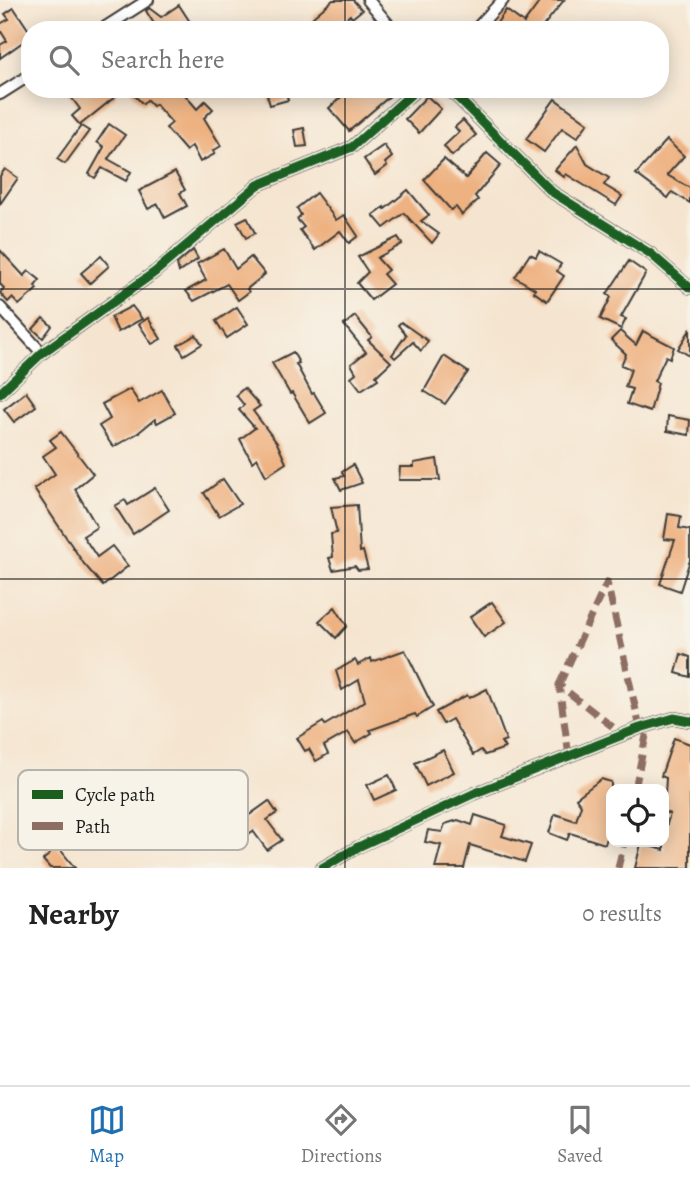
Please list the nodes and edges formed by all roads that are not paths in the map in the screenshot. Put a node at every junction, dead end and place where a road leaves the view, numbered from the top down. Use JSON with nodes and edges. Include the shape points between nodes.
{"nodes":[{"id":1,"x":148,"y":0,"type":"edge"},
{"id":2,"x":368,"y":0,"type":"edge"},
{"id":3,"x":503,"y":0,"type":"edge"},
{"id":4,"x":116,"y":21,"type":"edge"},
{"id":5,"x":386,"y":21,"type":"edge"},
{"id":6,"x":483,"y":21,"type":"edge"},
{"id":7,"x":21,"y":81,"type":"edge"},
{"id":8,"x":0,"y":94,"type":"edge"},
{"id":9,"x":407,"y":98,"type":"edge"},
{"id":10,"x":458,"y":98,"type":"edge"},
{"id":11,"x":690,"y":288,"type":"edge"},
{"id":12,"x":0,"y":307,"type":"edge"},
{"id":13,"x":42,"y":353,"type":"junction"},
{"id":14,"x":0,"y":393,"type":"edge"},
{"id":15,"x":690,"y":721,"type":"edge"},
{"id":16,"x":322,"y":868,"type":"edge"}],
"edges":[{"from":1,"to":4,"type":"street"},
{"from":2,"to":5,"type":"street"},
{"from":3,"to":6,"type":"street"},
{"from":7,"to":8,"type":"street"},
{"from":9,"to":13,"type":"street","via":[[352,147],[258,185],[155,272]]},
{"from":10,"to":11,"type":"street","via":[[552,192],[651,254]]},
{"from":12,"to":13,"type":"street"},
{"from":13,"to":14,"type":"street"},
{"from":15,"to":16,"type":"street","via":[[674,718],[640,728],[472,794]]}]}
